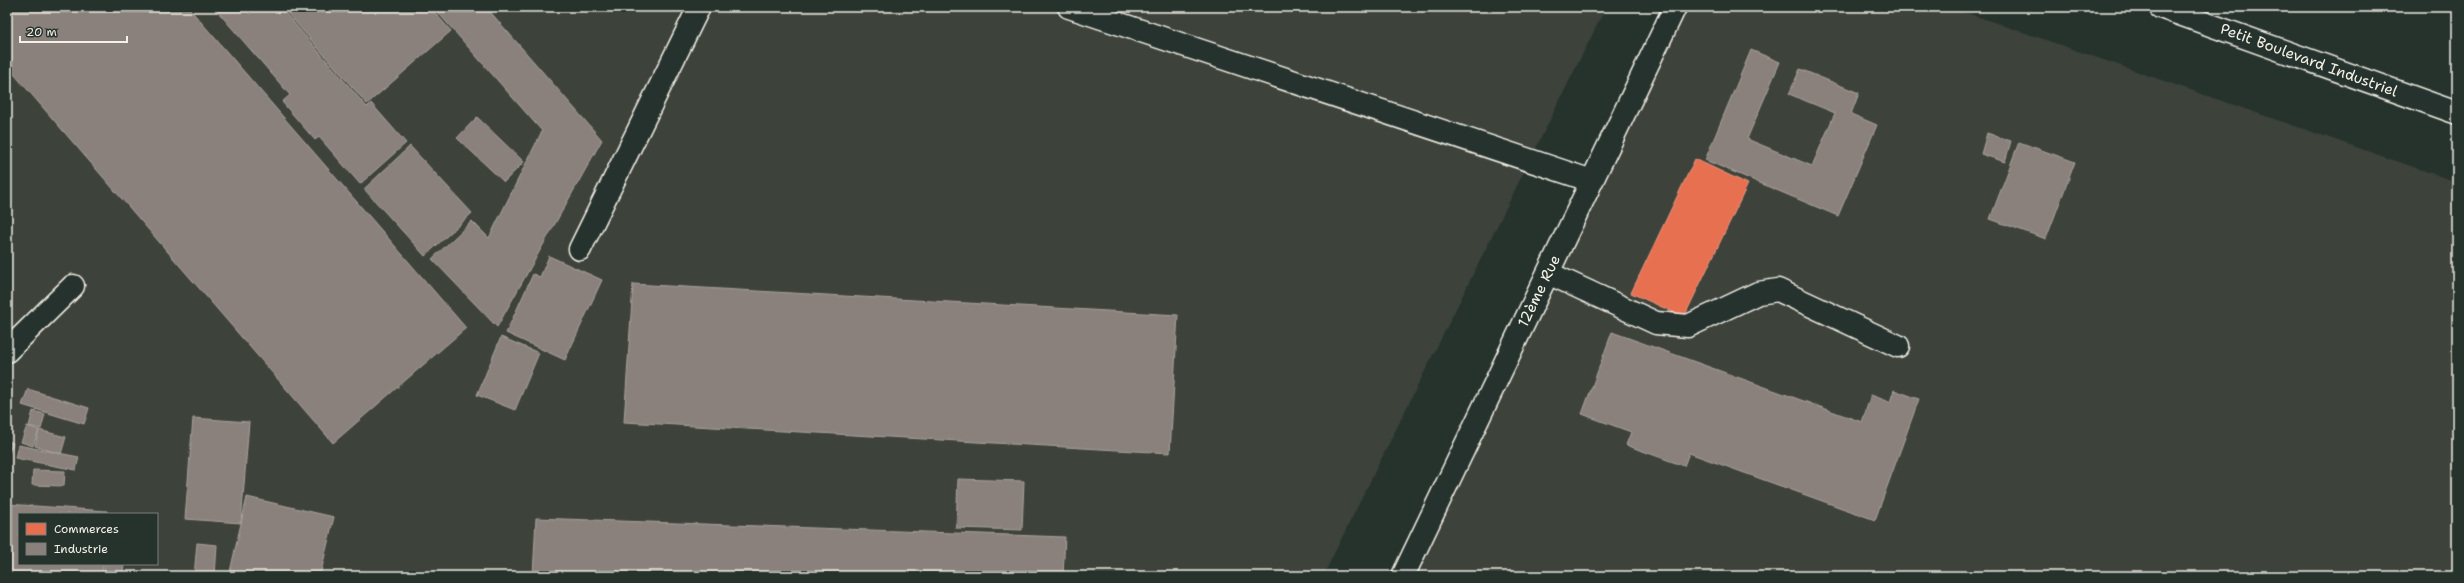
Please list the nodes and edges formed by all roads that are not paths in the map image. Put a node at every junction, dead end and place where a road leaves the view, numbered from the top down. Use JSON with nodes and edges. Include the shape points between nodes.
{"nodes":[{"id":1,"x":699,"y":7,"type":"edge"},
{"id":2,"x":1070,"y":7,"type":"edge"},
{"id":3,"x":1675,"y":7,"type":"edge"},
{"id":4,"x":2160,"y":7,"type":"edge"},
{"id":5,"x":2457,"y":113,"type":"edge"},
{"id":6,"x":1592,"y":181,"type":"junction"},
{"id":7,"x":580,"y":249,"type":"dead end"},
{"id":8,"x":1548,"y":273,"type":"junction"},
{"id":9,"x":73,"y":286,"type":"dead end"},
{"id":10,"x":1898,"y":346,"type":"dead end"},
{"id":11,"x":7,"y":351,"type":"edge"},
{"id":12,"x":1403,"y":576,"type":"edge"}],
"edges":[{"from":1,"to":7,"type":"street"},
{"from":2,"to":6,"type":"street"},
{"from":3,"to":6,"type":"street","name":"12ème Rue"},
{"from":4,"to":5,"type":"street","name":"Petit Boulevard Industriel"},
{"from":6,"to":8,"type":"street","name":"12ème Rue"},
{"from":8,"to":10,"type":"street","via":[[1656,323],[1688,326],[1758,293],[1778,290]]},
{"from":8,"to":12,"type":"street","name":"12ème Rue"},
{"from":9,"to":11,"type":"street"}]}
